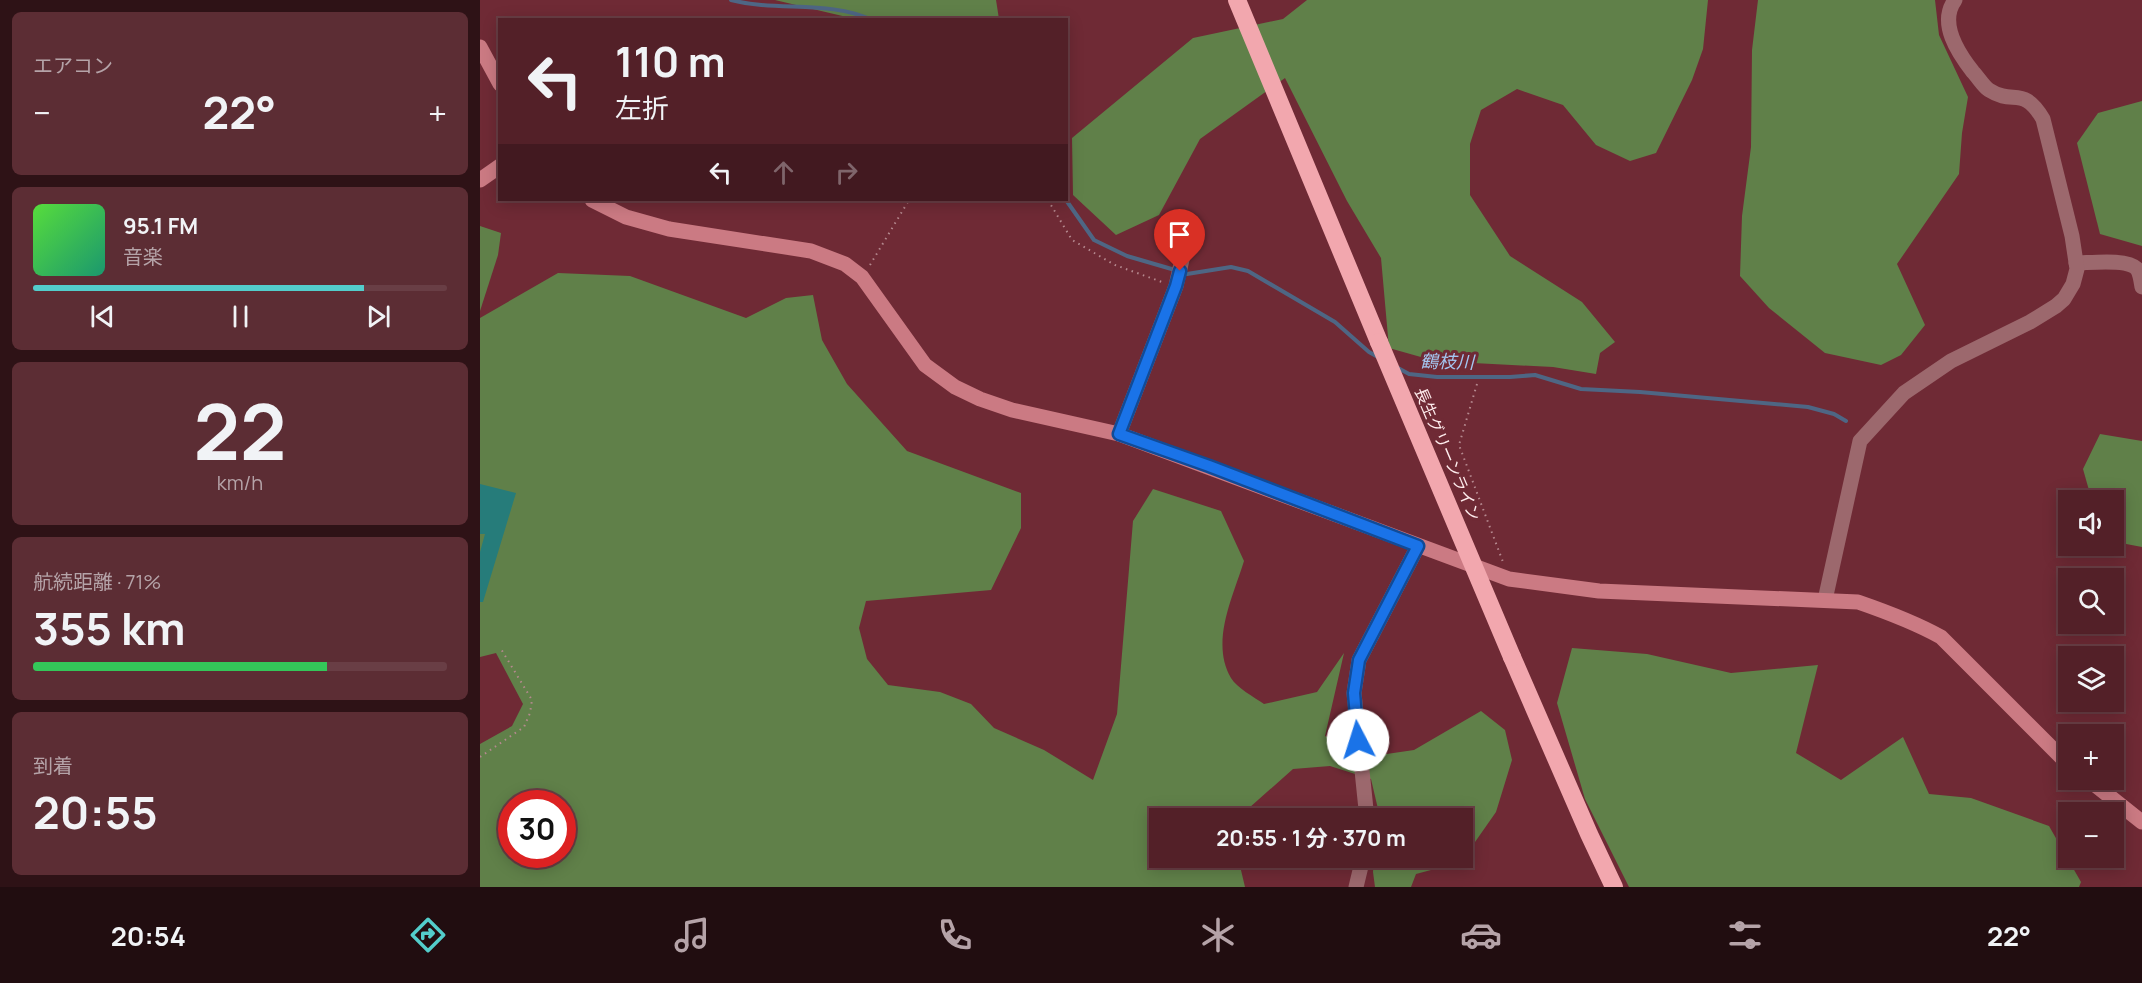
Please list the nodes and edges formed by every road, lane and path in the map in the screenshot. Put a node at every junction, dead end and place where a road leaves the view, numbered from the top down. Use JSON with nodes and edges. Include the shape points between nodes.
{"nodes":[{"id":1,"x":1237,"y":0,"type":"edge"},
{"id":2,"x":1955,"y":0,"type":"edge"},
{"id":3,"x":480,"y":47,"type":"edge"},
{"id":4,"x":498,"y":80,"type":"edge"},
{"id":5,"x":498,"y":167,"type":"edge"},
{"id":6,"x":480,"y":180,"type":"edge"},
{"id":7,"x":594,"y":201,"type":"edge"},
{"id":8,"x":908,"y":201,"type":"edge"},
{"id":9,"x":1049,"y":201,"type":"edge"},
{"id":10,"x":1183,"y":255,"type":"dead end"},
{"id":11,"x":2076,"y":263,"type":"junction"},
{"id":12,"x":862,"y":277,"type":"junction"},
{"id":13,"x":1176,"y":286,"type":"junction"},
{"id":14,"x":2142,"y":287,"type":"edge"},
{"id":15,"x":1478,"y":384,"type":"dead end"},
{"id":16,"x":1119,"y":434,"type":"junction"},
{"id":17,"x":1418,"y":546,"type":"junction"},
{"id":18,"x":1509,"y":579,"type":"junction"},
{"id":19,"x":1825,"y":600,"type":"junction"},
{"id":20,"x":501,"y":649,"type":"dead end"},
{"id":21,"x":2058,"y":754,"type":"edge"},
{"id":22,"x":480,"y":757,"type":"edge"},
{"id":23,"x":2102,"y":790,"type":"edge"},
{"id":24,"x":1366,"y":808,"type":"edge"},
{"id":25,"x":2142,"y":822,"type":"edge"},
{"id":26,"x":1361,"y":868,"type":"edge"},
{"id":27,"x":1356,"y":887,"type":"edge"},
{"id":28,"x":1614,"y":887,"type":"edge"}],
"edges":[{"from":1,"to":28,"type":"highway","name":"長生グリーンライン","bridge":true,"via":[[1512,657]]},
{"from":2,"to":11,"type":"street","via":[[1949,8],[1952,41],[1965,62],[1987,89],[2005,97],[2021,97],[2034,104],[2043,119]]},
{"from":3,"to":4,"type":"street"},
{"from":5,"to":6,"type":"street"},
{"from":7,"to":12,"type":"street","via":[[626,217],[669,229],[811,251],[845,264]]},
{"from":8,"to":12,"type":"path"},
{"from":9,"to":13,"type":"path","via":[[1072,240],[1115,265]]},
{"from":10,"to":13,"type":"street"},
{"from":11,"to":14,"type":"street","via":[[2121,262],[2134,266]]},
{"from":11,"to":19,"type":"street","via":[[2073,284],[2056,306],[1951,361],[1904,393],[1860,441]]},
{"from":12,"to":16,"type":"street","via":[[925,365],[955,387],[1012,410]]},
{"from":13,"to":16,"type":"street"},
{"from":15,"to":18,"type":"path","via":[[1459,445]]},
{"from":16,"to":17,"type":"street"},
{"from":17,"to":18,"type":"street"},
{"from":17,"to":24,"type":"street","via":[[1359,660],[1354,693]]},
{"from":18,"to":19,"type":"street","via":[[1599,591]]},
{"from":19,"to":21,"type":"street","via":[[1858,602],[1918,624],[1941,637]]},
{"from":20,"to":22,"type":"path","via":[[531,700],[530,713],[524,727]]},
{"from":23,"to":25,"type":"street"},
{"from":26,"to":27,"type":"street"}]}
